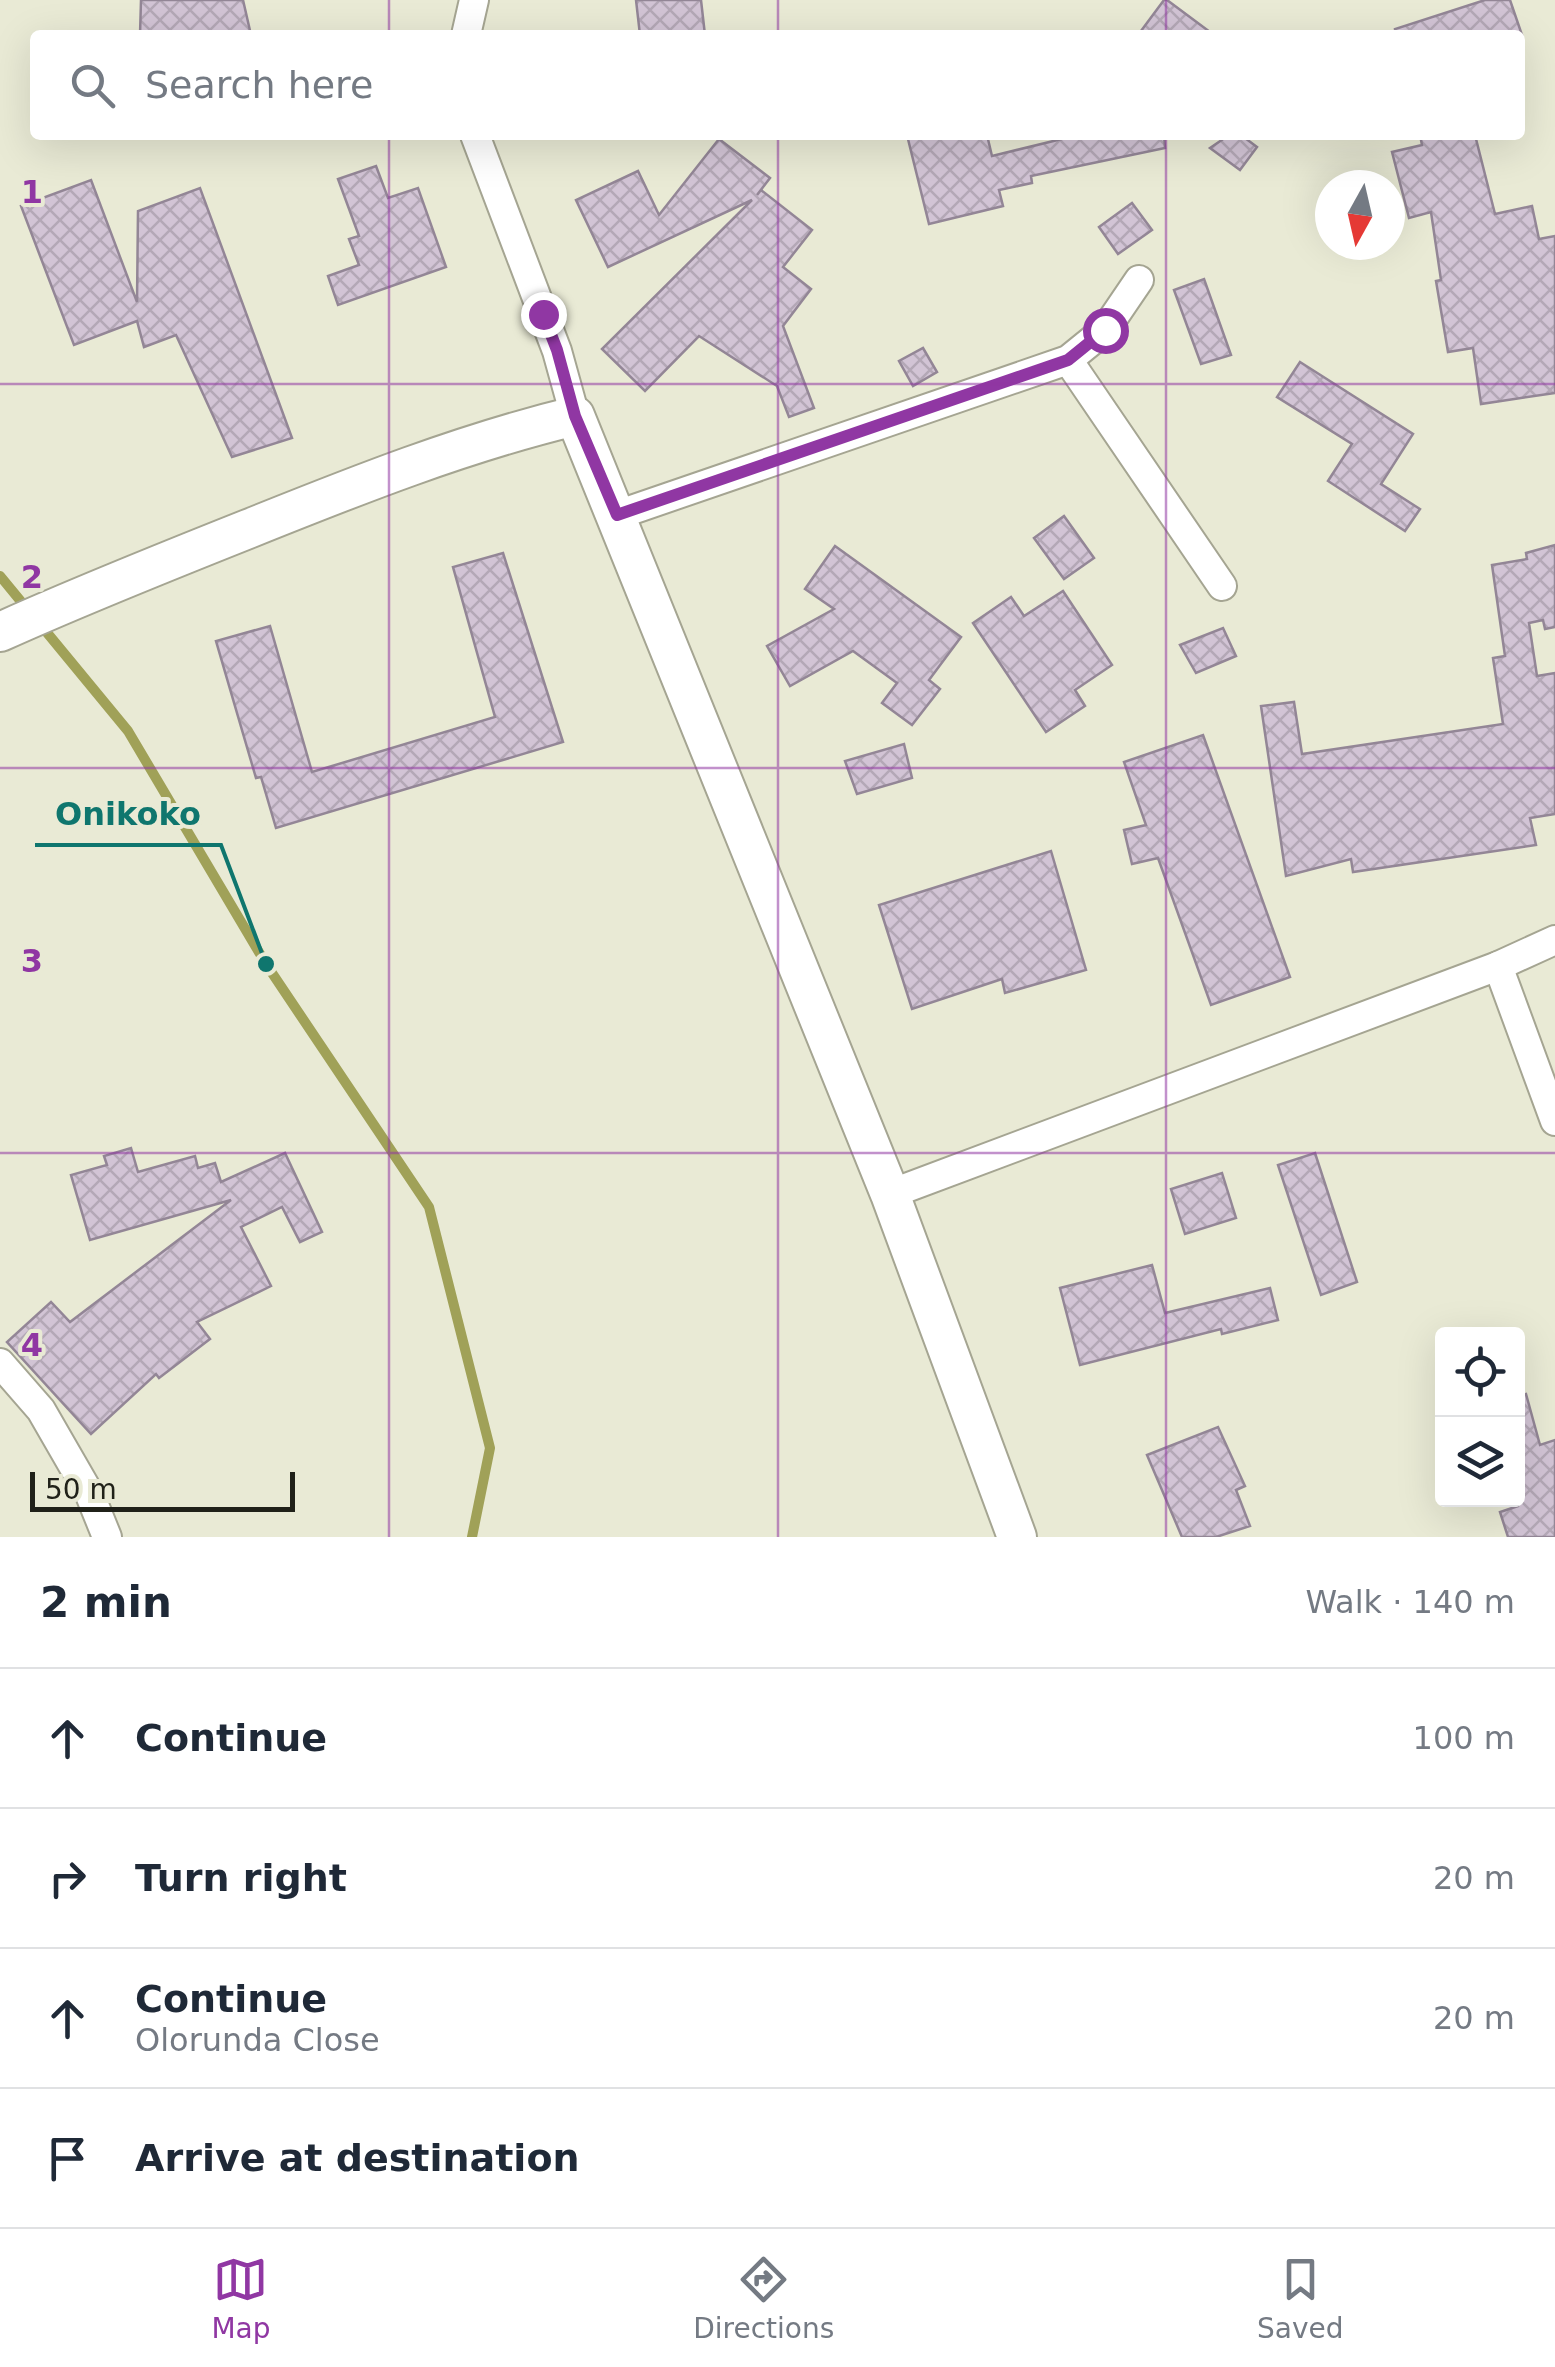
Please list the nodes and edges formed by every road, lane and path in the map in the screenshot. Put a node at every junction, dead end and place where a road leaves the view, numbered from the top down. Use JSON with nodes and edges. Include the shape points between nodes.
{"nodes":[{"id":1,"x":474,"y":0,"type":"edge"},
{"id":2,"x":467,"y":30,"type":"edge"},
{"id":3,"x":477,"y":140,"type":"edge"},
{"id":4,"x":1139,"y":280,"type":"dead end"},
{"id":5,"x":1068,"y":360,"type":"junction"},
{"id":6,"x":575,"y":416,"type":"junction"},
{"id":7,"x":617,"y":515,"type":"junction"},
{"id":8,"x":1222,"y":586,"type":"dead end"},
{"id":9,"x":0,"y":632,"type":"edge"},
{"id":10,"x":1555,"y":940,"type":"edge"},
{"id":11,"x":1498,"y":966,"type":"junction"},
{"id":12,"x":1555,"y":1121,"type":"edge"},
{"id":13,"x":890,"y":1194,"type":"junction"},
{"id":14,"x":0,"y":1363,"type":"edge"},
{"id":15,"x":106,"y":1537,"type":"edge"},
{"id":16,"x":1016,"y":1537,"type":"edge"}],
"edges":[{"from":1,"to":2,"type":"street"},
{"from":3,"to":6,"type":"street","via":[[557,350]]},
{"from":4,"to":5,"type":"street","via":[[1105,330]]},
{"from":5,"to":7,"type":"street"},
{"from":5,"to":8,"type":"street"},
{"from":6,"to":7,"type":"main road"},
{"from":6,"to":9,"type":"main road","via":[[336,494]]},
{"from":7,"to":13,"type":"main road"},
{"from":10,"to":11,"type":"street"},
{"from":11,"to":12,"type":"street"},
{"from":11,"to":13,"type":"street"},
{"from":13,"to":16,"type":"main road"},
{"from":14,"to":15,"type":"street","via":[[42,1410]]}]}
